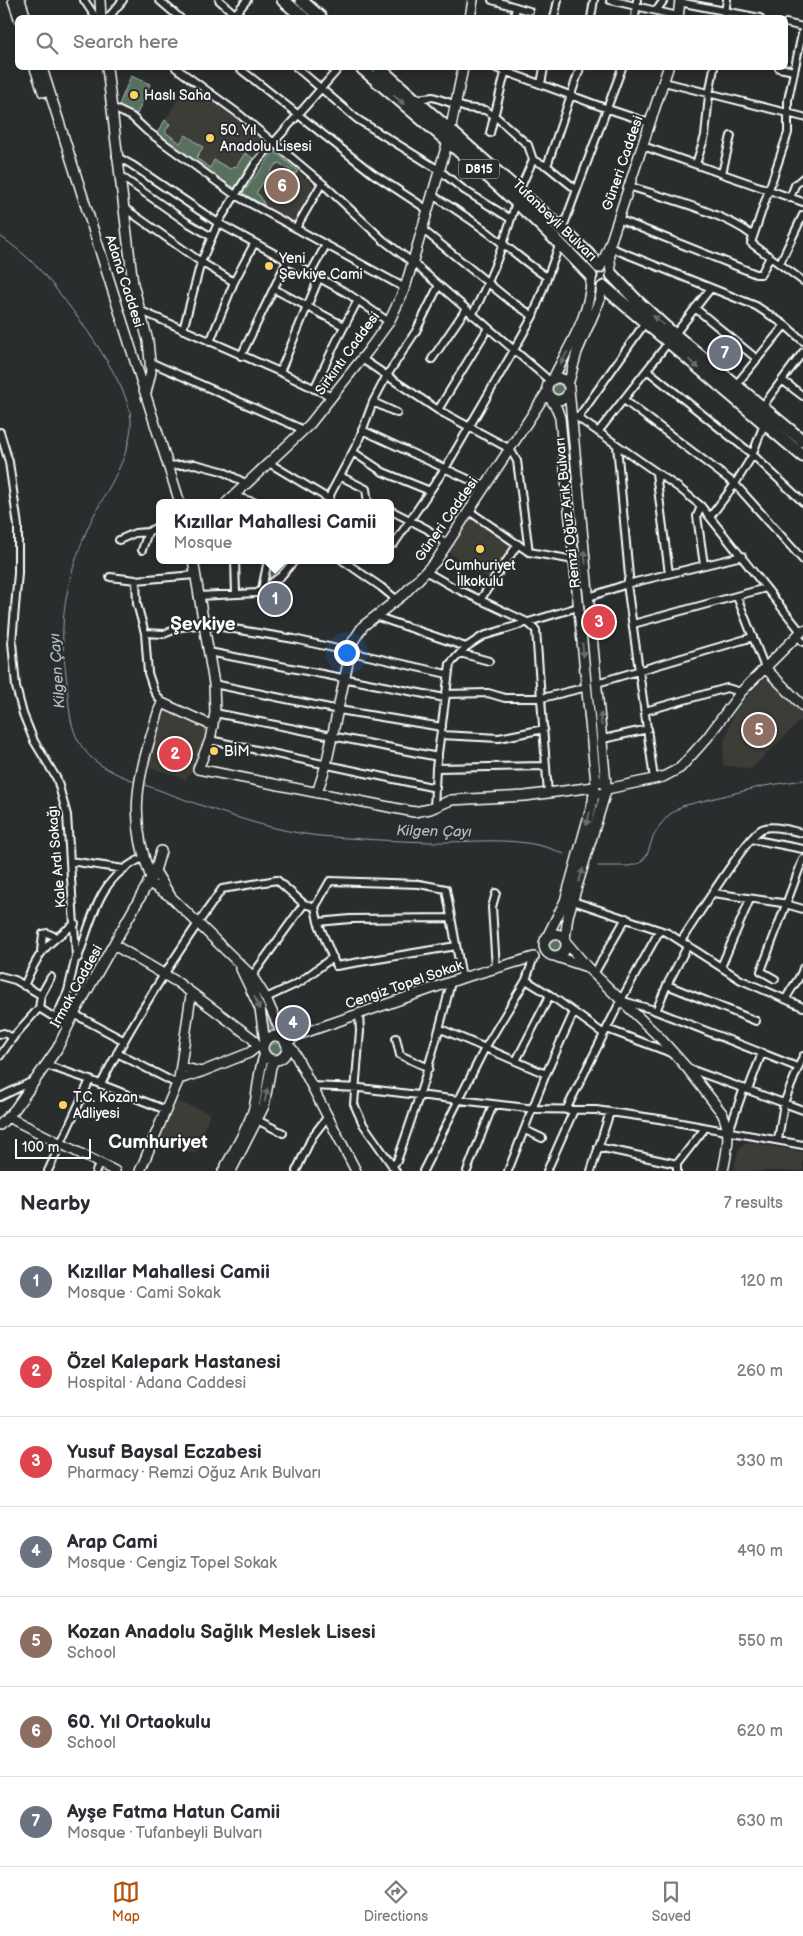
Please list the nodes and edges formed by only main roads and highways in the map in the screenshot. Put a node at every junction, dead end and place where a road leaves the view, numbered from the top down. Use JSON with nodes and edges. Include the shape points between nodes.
{"nodes":[{"id":1,"x":13,"y":0,"type":"edge"},
{"id":2,"x":20,"y":0,"type":"edge"},
{"id":3,"x":100,"y":0,"type":"edge"},
{"id":4,"x":283,"y":0,"type":"edge"},
{"id":5,"x":300,"y":0,"type":"edge"},
{"id":6,"x":473,"y":0,"type":"edge"},
{"id":7,"x":680,"y":1,"type":"edge"},
{"id":8,"x":18,"y":15,"type":"edge"},
{"id":9,"x":25,"y":15,"type":"edge"},
{"id":10,"x":101,"y":15,"type":"edge"},
{"id":11,"x":300,"y":15,"type":"edge"},
{"id":12,"x":318,"y":15,"type":"edge"},
{"id":13,"x":470,"y":15,"type":"edge"},
{"id":14,"x":678,"y":15,"type":"edge"},
{"id":15,"x":36,"y":70,"type":"edge"},
{"id":16,"x":43,"y":70,"type":"edge"},
{"id":17,"x":107,"y":70,"type":"edge"},
{"id":18,"x":365,"y":70,"type":"edge"},
{"id":19,"x":381,"y":70,"type":"edge"},
{"id":20,"x":463,"y":70,"type":"edge"},
{"id":21,"x":667,"y":70,"type":"edge"},
{"id":22,"x":449,"y":136,"type":"junction"},
{"id":23,"x":517,"y":197,"type":"junction"},
{"id":24,"x":609,"y":247,"type":"junction"},
{"id":25,"x":596,"y":272,"type":"junction"},
{"id":26,"x":612,"y":274,"type":"junction"},
{"id":27,"x":603,"y":287,"type":"junction"},
{"id":28,"x":671,"y":338,"type":"junction"},
{"id":29,"x":135,"y":358,"type":"junction"},
{"id":30,"x":150,"y":359,"type":"junction"},
{"id":31,"x":552,"y":380,"type":"junction"},
{"id":32,"x":568,"y":387,"type":"junction"},
{"id":33,"x":548,"y":393,"type":"junction"},
{"id":34,"x":146,"y":394,"type":"junction"},
{"id":35,"x":154,"y":422,"type":"junction"},
{"id":36,"x":803,"y":441,"type":"edge"},
{"id":37,"x":803,"y":456,"type":"edge"},
{"id":38,"x":179,"y":499,"type":"edge"},
{"id":39,"x":230,"y":499,"type":"edge"},
{"id":40,"x":194,"y":564,"type":"edge"},
{"id":41,"x":801,"y":635,"type":"edge"},
{"id":42,"x":765,"y":668,"type":"junction"},
{"id":43,"x":803,"y":706,"type":"edge"},
{"id":44,"x":213,"y":726,"type":"junction"},
{"id":45,"x":595,"y":787,"type":"junction"},
{"id":46,"x":606,"y":788,"type":"junction"},
{"id":47,"x":317,"y":793,"type":"junction"},
{"id":48,"x":161,"y":852,"type":"dead end"},
{"id":49,"x":151,"y":877,"type":"junction"},
{"id":50,"x":171,"y":897,"type":"junction"},
{"id":51,"x":546,"y":939,"type":"junction"},
{"id":52,"x":565,"y":941,"type":"junction"},
{"id":53,"x":114,"y":945,"type":"junction"},
{"id":54,"x":547,"y":954,"type":"junction"},
{"id":55,"x":534,"y":957,"type":"junction"},
{"id":56,"x":557,"y":957,"type":"junction"},
{"id":57,"x":240,"y":966,"type":"junction"},
{"id":58,"x":587,"y":967,"type":"junction"},
{"id":59,"x":191,"y":994,"type":"junction"},
{"id":60,"x":286,"y":1042,"type":"junction"},
{"id":61,"x":263,"y":1048,"type":"junction"},
{"id":62,"x":278,"y":1059,"type":"junction"},
{"id":63,"x":182,"y":1067,"type":"junction"},
{"id":64,"x":201,"y":1072,"type":"junction"},
{"id":65,"x":178,"y":1081,"type":"junction"},
{"id":66,"x":309,"y":1082,"type":"junction"},
{"id":67,"x":8,"y":1118,"type":"junction"},
{"id":68,"x":0,"y":1124,"type":"edge"},
{"id":69,"x":98,"y":1167,"type":"edge"},
{"id":70,"x":115,"y":1171,"type":"edge"},
{"id":71,"x":140,"y":1171,"type":"edge"},
{"id":72,"x":223,"y":1171,"type":"edge"},
{"id":73,"x":231,"y":1171,"type":"edge"},
{"id":74,"x":356,"y":1171,"type":"edge"},
{"id":75,"x":723,"y":1171,"type":"edge"}],
"edges":[{"from":1,"to":8,"type":"main road"},
{"from":2,"to":9,"type":"main road"},
{"from":3,"to":10,"type":"main road"},
{"from":4,"to":11,"type":"highway"},
{"from":5,"to":12,"type":"highway"},
{"from":6,"to":13,"type":"main road"},
{"from":7,"to":14,"type":"main road"},
{"from":15,"to":35,"type":"main road"},
{"from":16,"to":29,"type":"main road","name":"Adana Caddesi"},
{"from":17,"to":30,"type":"main road","via":[[133,284]]},
{"from":18,"to":22,"type":"highway","name":"Tufanbeyli Bulvarı","number":"D815","one_way":true},
{"from":19,"to":22,"type":"highway","name":"Tufanbeyli Bulvarı","number":"D815","via":[[415,99]]},
{"from":20,"to":22,"type":"main road","name":"Sırkıntı Caddesi"},
{"from":21,"to":24,"type":"main road","name":"Güneri Caddesi"},
{"from":22,"to":23,"type":"highway","name":"Tufanbeyli Bulvarı","number":"D815"},
{"from":22,"to":39,"type":"main road","name":"Sırkıntı Caddesi","via":[[404,288],[388,322],[304,430]]},
{"from":23,"to":25,"type":"highway","name":"Tufanbeyli Bulvarı","number":"D815","via":[[560,243]]},
{"from":23,"to":25,"type":"highway","name":"Tufanbeyli Bulvarı","number":"D815","via":[[588,254]]},
{"from":24,"to":25,"type":"main road","name":"Güneri Caddesi"},
{"from":24,"to":26,"type":"main road"},
{"from":25,"to":26,"type":"highway","name":"Tufanbeyli Bulvarı","via":[[607,268]]},
{"from":25,"to":27,"type":"highway","name":"Tufanbeyli Bulvarı","via":[[597,286]]},
{"from":25,"to":31,"type":"main road","name":"Güneri Caddesi","one_way":true,"via":[[586,312]]},
{"from":26,"to":27,"type":"highway","via":[[610,283]]},
{"from":28,"to":26,"type":"highway","name":"Tufanbeyli Bulvarı","one_way":true},
{"from":27,"to":28,"type":"highway","name":"Tufanbeyli Bulvarı","via":[[645,323]]},
{"from":27,"to":32,"type":"main road","via":[[577,352]]},
{"from":28,"to":36,"type":"highway","name":"Tufanbeyli Bulvarı","via":[[736,385]]},
{"from":28,"to":37,"type":"highway","name":"Tufanbeyli Bulvarı","one_way":true},
{"from":29,"to":30,"type":"main road"},
{"from":29,"to":34,"type":"main road","name":"Adana Caddesi"},
{"from":30,"to":34,"type":"main road"},
{"from":31,"to":32,"type":"main road","via":[[560,379]]},
{"from":31,"to":33,"type":"main road","name":"Güneri Caddesi"},
{"from":32,"to":33,"type":"main road","via":[[567,396],[561,400],[554,400]]},
{"from":46,"to":32,"type":"main road","name":"Remzi Oğuz Arık Bulvarı","one_way":true,"via":[[574,415]]},
{"from":33,"to":45,"type":"main road","name":"Remzi Oğuz Arık Bulvarı","one_way":true,"via":[[560,418]]},
{"from":33,"to":47,"type":"main road","name":"Güneri Caddesi","via":[[427,572],[360,630],[352,643],[333,737]]},
{"from":34,"to":35,"type":"main road","name":"Adana Caddesi"},
{"from":35,"to":38,"type":"main road","name":"Adana Caddesi"},
{"from":40,"to":44,"type":"main road","via":[[214,684]]},
{"from":41,"to":42,"type":"main road"},
{"from":42,"to":43,"type":"main road"},
{"from":42,"to":46,"type":"main road","via":[[741,692],[680,768],[663,777]]},
{"from":44,"to":47,"type":"main road","via":[[198,769]]},
{"from":44,"to":49,"type":"main road","via":[[162,702],[142,765],[136,803],[143,858]]},
{"from":45,"to":46,"type":"main road","via":[[600,794]]},
{"from":45,"to":47,"type":"main road","via":[[548,794],[450,800],[434,808],[414,812]]},
{"from":45,"to":51,"type":"main road","name":"Remzi Oğuz Arık Bulvarı","one_way":true,"via":[[565,900]]},
{"from":52,"to":46,"type":"main road","name":"Remzi Oğuz Arık Bulvarı","one_way":true,"via":[[567,922]]},
{"from":48,"to":49,"type":"main road","name":"Irmak Caddesi"},
{"from":49,"to":50,"type":"main road"},
{"from":49,"to":50,"type":"main road"},
{"from":49,"to":53,"type":"main road","name":"Irmak Caddesi"},
{"from":50,"to":57,"type":"main road"},
{"from":51,"to":52,"type":"main road","via":[[556,934]]},
{"from":51,"to":54,"type":"main road","via":[[544,947]]},
{"from":51,"to":55,"type":"main road"},
{"from":52,"to":56,"type":"main road","name":"Remzi Oğuz Arık Bulvarı","via":[[566,949]]},
{"from":52,"to":58,"type":"main road"},
{"from":53,"to":59,"type":"main road"},
{"from":53,"to":67,"type":"main road","name":"Irmak Caddesi","via":[[57,1049]]},
{"from":54,"to":55,"type":"main road","name":"Cengiz Topel Sokak"},
{"from":54,"to":56,"type":"main road"},
{"from":55,"to":60,"type":"main road","name":"Cengiz Topel Sokak","via":[[462,978]]},
{"from":56,"to":58,"type":"main road"},
{"from":57,"to":60,"type":"main road","via":[[252,976],[266,998]]},
{"from":57,"to":61,"type":"main road","one_way":true,"via":[[260,1009]]},
{"from":58,"to":75,"type":"main road","via":[[675,1055],[722,1113],[728,1132]]},
{"from":59,"to":61,"type":"main road"},
{"from":59,"to":63,"type":"main road"},
{"from":60,"to":61,"type":"main road","name":"Cengiz Topel Sokak","via":[[273,1036]]},
{"from":60,"to":62,"type":"main road","via":[[286,1053]]},
{"from":60,"to":66,"type":"main road"},
{"from":61,"to":62,"type":"main road"},
{"from":61,"to":64,"type":"main road"},
{"from":61,"to":72,"type":"main road","via":[[259,1087],[252,1112]]},
{"from":62,"to":66,"type":"main road","via":[[287,1059],[294,1064]]},
{"from":73,"to":62,"type":"main road","one_way":true,"via":[[264,1106],[271,1067]]},
{"from":63,"to":64,"type":"main road"},
{"from":63,"to":65,"type":"main road"},
{"from":64,"to":65,"type":"main road"},
{"from":65,"to":71,"type":"main road"},
{"from":66,"to":74,"type":"main road"},
{"from":67,"to":68,"type":"main road","name":"Irmak Caddesi"},
{"from":67,"to":69,"type":"main road"},
{"from":69,"to":70,"type":"main road"}]}
